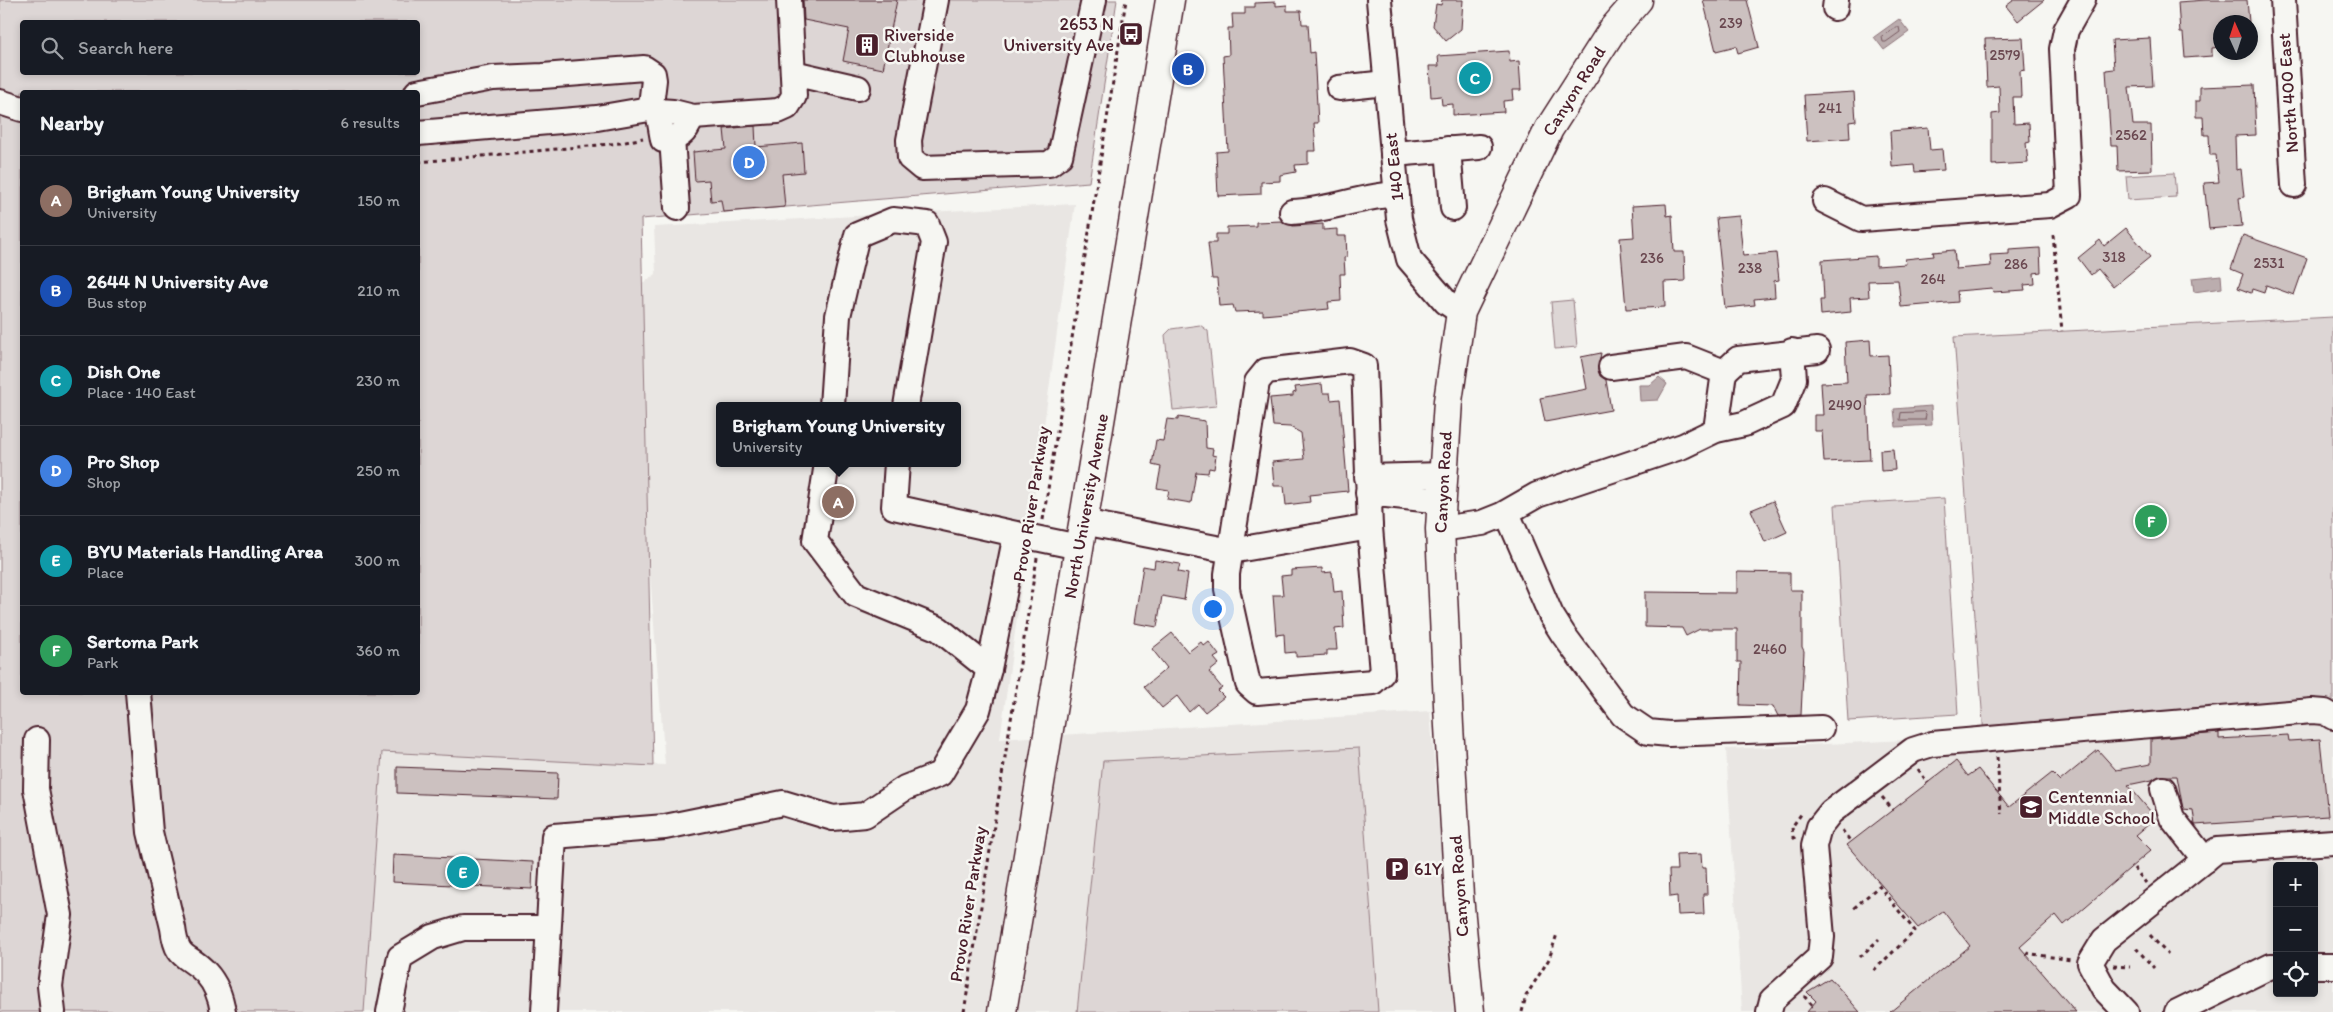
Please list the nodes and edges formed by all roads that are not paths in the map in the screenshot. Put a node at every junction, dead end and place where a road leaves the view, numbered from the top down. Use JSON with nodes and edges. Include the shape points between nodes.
{"nodes":[{"id":1,"x":790,"y":0,"type":"edge"},
{"id":2,"x":936,"y":0,"type":"edge"},
{"id":3,"x":1094,"y":0,"type":"edge"},
{"id":4,"x":1170,"y":0,"type":"edge"},
{"id":5,"x":1379,"y":0,"type":"edge"},
{"id":6,"x":1638,"y":0,"type":"edge"},
{"id":7,"x":2083,"y":0,"type":"edge"},
{"id":8,"x":2282,"y":0,"type":"edge"},
{"id":9,"x":793,"y":73,"type":"junction"},
{"id":10,"x":1386,"y":84,"type":"junction"},
{"id":11,"x":858,"y":88,"type":"dead end"},
{"id":12,"x":1338,"y":88,"type":"dead end"},
{"id":13,"x":420,"y":91,"type":"edge"},
{"id":14,"x":0,"y":102,"type":"edge"},
{"id":15,"x":20,"y":108,"type":"edge"},
{"id":16,"x":654,"y":109,"type":"junction"},
{"id":17,"x":692,"y":117,"type":"junction"},
{"id":18,"x":420,"y":133,"type":"edge"},
{"id":19,"x":672,"y":140,"type":"junction"},
{"id":20,"x":1479,"y":147,"type":"dead end"},
{"id":21,"x":1448,"y":150,"type":"junction"},
{"id":22,"x":1393,"y":154,"type":"junction"},
{"id":23,"x":2294,"y":185,"type":"dead end"},
{"id":24,"x":1397,"y":194,"type":"junction"},
{"id":25,"x":1825,"y":201,"type":"dead end"},
{"id":26,"x":677,"y":208,"type":"dead end"},
{"id":27,"x":1453,"y":208,"type":"dead end"},
{"id":28,"x":1292,"y":212,"type":"dead end"},
{"id":29,"x":1461,"y":312,"type":"junction"},
{"id":30,"x":1817,"y":350,"type":"dead end"},
{"id":31,"x":1792,"y":351,"type":"junction"},
{"id":32,"x":1611,"y":367,"type":"dead end"},
{"id":33,"x":1724,"y":372,"type":"junction"},
{"id":34,"x":832,"y":402,"type":"edge"},
{"id":35,"x":907,"y":402,"type":"edge"},
{"id":36,"x":1716,"y":430,"type":"junction"},
{"id":37,"x":826,"y":467,"type":"edge"},
{"id":38,"x":898,"y":467,"type":"edge"},
{"id":39,"x":1367,"y":485,"type":"junction"},
{"id":40,"x":1442,"y":488,"type":"junction"},
{"id":41,"x":1508,"y":513,"type":"junction"},
{"id":42,"x":1370,"y":527,"type":"junction"},
{"id":43,"x":1440,"y":529,"type":"junction"},
{"id":44,"x":1016,"y":534,"type":"junction"},
{"id":45,"x":1081,"y":535,"type":"junction"},
{"id":46,"x":1231,"y":551,"type":"junction"},
{"id":47,"x":989,"y":669,"type":"junction"},
{"id":48,"x":138,"y":695,"type":"edge"},
{"id":49,"x":2333,"y":717,"type":"edge"},
{"id":50,"x":1821,"y":728,"type":"dead end"},
{"id":51,"x":37,"y":740,"type":"dead end"},
{"id":52,"x":2163,"y":789,"type":"dead end"},
{"id":53,"x":2333,"y":842,"type":"edge"},
{"id":54,"x":2205,"y":860,"type":"junction"},
{"id":55,"x":548,"y":928,"type":"junction"},
{"id":56,"x":2273,"y":966,"type":"edge"},
{"id":57,"x":2318,"y":966,"type":"edge"},
{"id":58,"x":2333,"y":966,"type":"edge"},
{"id":59,"x":53,"y":1012,"type":"edge"},
{"id":60,"x":223,"y":1012,"type":"edge"},
{"id":61,"x":389,"y":1012,"type":"edge"},
{"id":62,"x":544,"y":1012,"type":"edge"},
{"id":63,"x":1002,"y":1012,"type":"edge"},
{"id":64,"x":1470,"y":1012,"type":"edge"},
{"id":65,"x":1769,"y":1012,"type":"edge"},
{"id":66,"x":2126,"y":1012,"type":"edge"},
{"id":67,"x":2177,"y":1012,"type":"edge"}],
"edges":[{"from":1,"to":9,"type":"street"},
{"from":2,"to":3,"type":"street","via":[[909,140],[910,158],[922,168],[1049,164],[1060,156]]},
{"from":4,"to":45,"type":"main road","name":"North University Avenue"},
{"from":5,"to":10,"type":"street","name":"140 East"},
{"from":6,"to":29,"type":"main road","name":"Canyon Road","via":[[1613,29],[1549,129]]},
{"from":7,"to":25,"type":"street","via":[[2066,30],[2062,50],[2069,195],[2050,205],[1861,218]]},
{"from":8,"to":23,"type":"street","name":"North 400 East"},
{"from":9,"to":11,"type":"street"},
{"from":9,"to":17,"type":"street","via":[[794,96],[787,107],[778,111]]},
{"from":10,"to":12,"type":"street"},
{"from":10,"to":22,"type":"street","name":"140 East"},
{"from":13,"to":16,"type":"street","via":[[492,78],[652,66]]},
{"from":14,"to":15,"type":"street"},
{"from":16,"to":17,"type":"street"},
{"from":16,"to":18,"type":"street","via":[[597,118]]},
{"from":16,"to":19,"type":"street","via":[[663,140]]},
{"from":17,"to":19,"type":"street","via":[[685,131]]},
{"from":19,"to":26,"type":"street"},
{"from":20,"to":21,"type":"street"},
{"from":21,"to":22,"type":"street"},
{"from":21,"to":27,"type":"street"},
{"from":22,"to":24,"type":"street","name":"140 East"},
{"from":24,"to":28,"type":"street","via":[[1375,195],[1327,209]]},
{"from":24,"to":29,"type":"street","name":"140 East","via":[[1399,219],[1410,259],[1446,302]]},
{"from":29,"to":40,"type":"main road","name":"Canyon Road","via":[[1448,401]]},
{"from":30,"to":31,"type":"street"},
{"from":31,"to":33,"type":"street","via":[[1738,359]]},
{"from":31,"to":36,"type":"street","via":[[1794,379],[1783,406],[1744,424]]},
{"from":32,"to":33,"type":"street","via":[[1686,357]]},
{"from":33,"to":36,"type":"street"},
{"from":34,"to":35,"type":"street","via":[[838,316],[857,235],[893,220],[927,224],[934,242]]},
{"from":36,"to":41,"type":"street","via":[[1683,446],[1538,495]]},
{"from":37,"to":47,"type":"street","via":[[815,541],[856,595],[939,629]]},
{"from":38,"to":44,"type":"street","via":[[894,507]]},
{"from":39,"to":40,"type":"street"},
{"from":39,"to":42,"type":"street"},
{"from":39,"to":46,"type":"street","via":[[1364,366],[1350,361],[1266,371],[1257,382]]},
{"from":40,"to":43,"type":"main road","name":"Canyon Road"},
{"from":41,"to":43,"type":"street","via":[[1482,522]]},
{"from":41,"to":50,"type":"street","via":[[1551,615],[1623,715],[1648,732],[1669,734]]},
{"from":42,"to":46,"type":"street"},
{"from":42,"to":46,"type":"street","via":[[1382,674],[1373,682],[1257,692],[1248,684],[1227,589]]},
{"from":43,"to":64,"type":"main road","name":"Canyon Road","via":[[1459,896]]},
{"from":44,"to":45,"type":"street","via":[[1040,540]]},
{"from":44,"to":47,"type":"street"},
{"from":45,"to":46,"type":"street"},
{"from":45,"to":63,"type":"main road","name":"North University Avenue"},
{"from":47,"to":55,"type":"street","via":[[978,710],[940,774],[905,788],[864,816],[833,818],[784,804],[665,826],[554,836]]},
{"from":48,"to":60,"type":"street","via":[[150,832],[174,942],[180,954],[206,973],[220,995]]},
{"from":49,"to":65,"type":"street","via":[[2325,712],[2312,711],[1932,744],[1913,750],[1831,812],[1819,827],[1814,846],[1822,937],[1820,957],[1772,1000]]},
{"from":51,"to":59,"type":"street","via":[[36,789],[60,915],[50,986]]},
{"from":52,"to":54,"type":"street","via":[[2172,818]]},
{"from":53,"to":54,"type":"street","via":[[2217,850]]},
{"from":54,"to":66,"type":"street","via":[[2104,940],[2090,963],[2104,989]]},
{"from":55,"to":61,"type":"street","via":[[463,928],[433,937],[400,957]]},
{"from":55,"to":62,"type":"street"},
{"from":56,"to":67,"type":"street"},
{"from":57,"to":58,"type":"street"}]}
